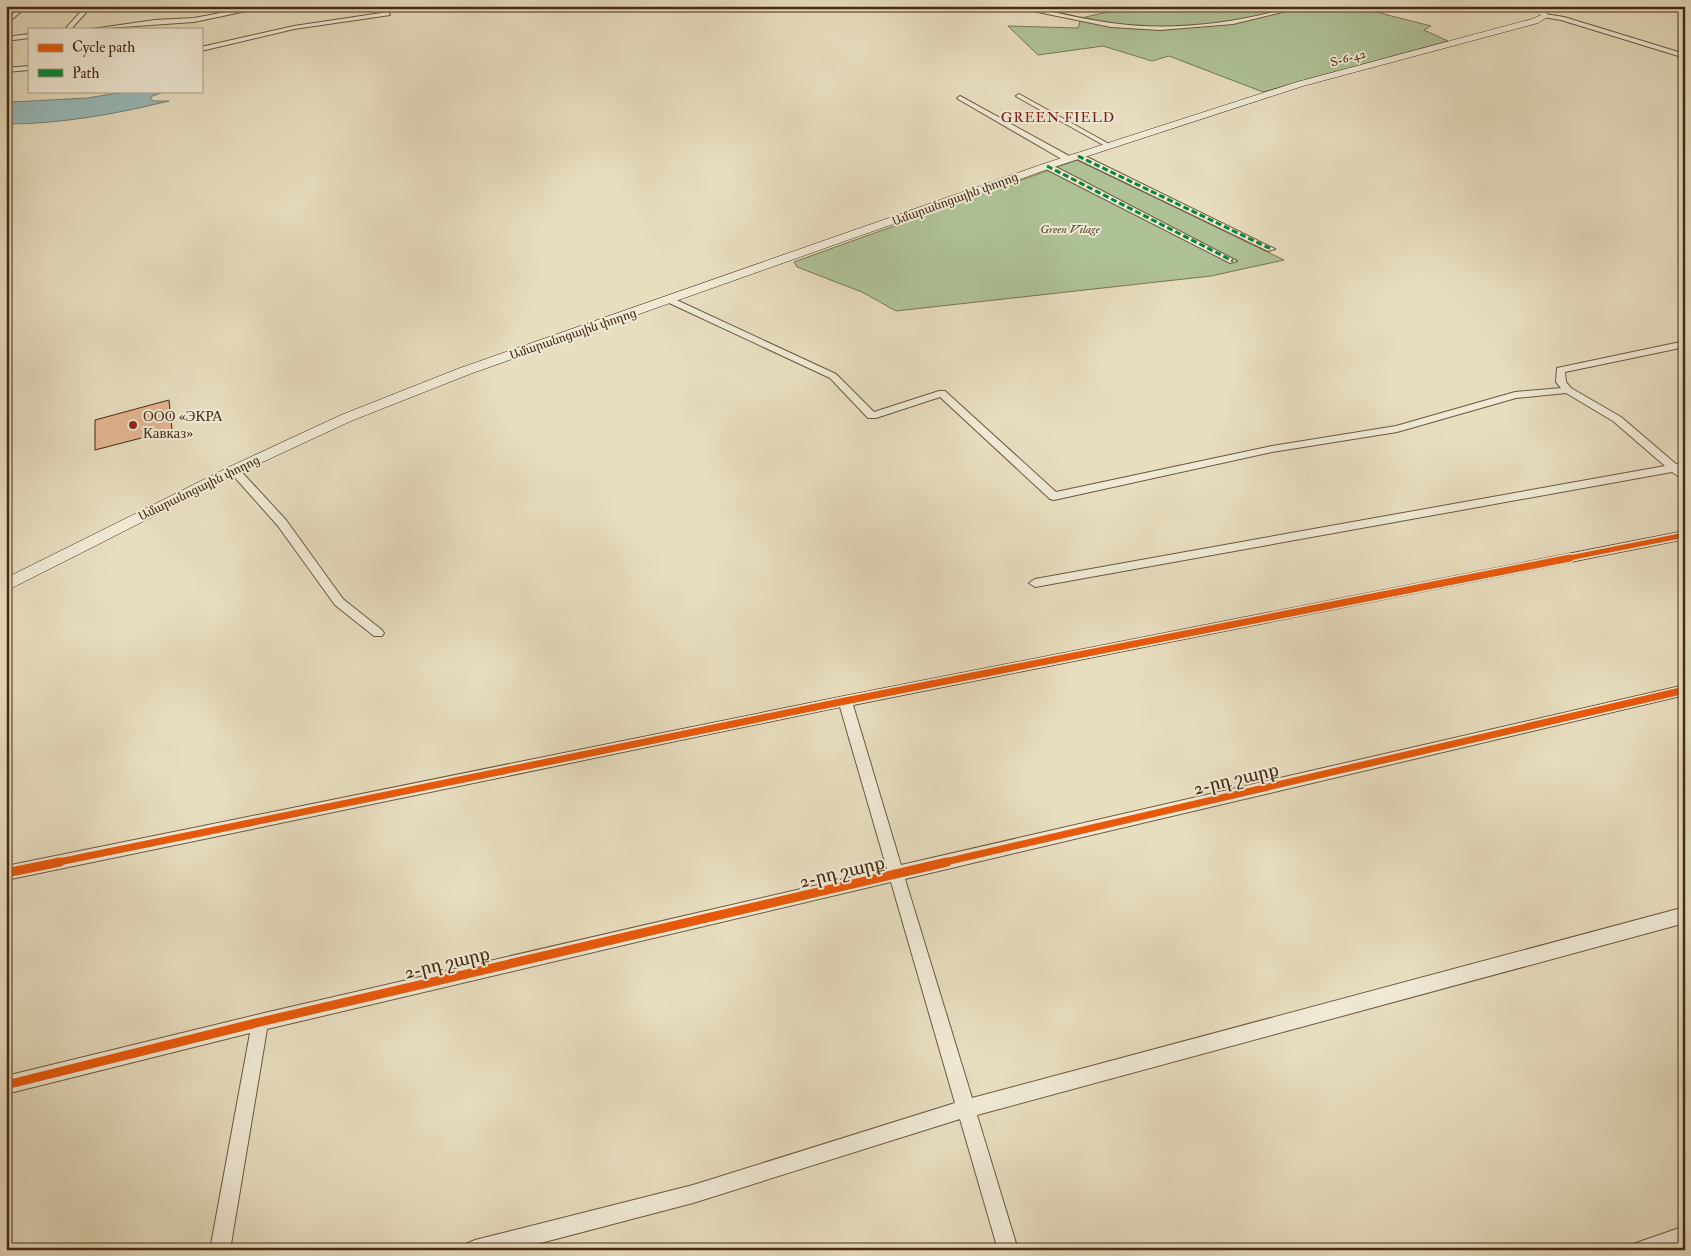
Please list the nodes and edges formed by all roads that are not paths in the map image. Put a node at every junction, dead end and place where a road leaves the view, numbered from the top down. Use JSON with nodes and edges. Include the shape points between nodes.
{"nodes":[{"id":1,"x":24,"y":6,"type":"edge"},
{"id":2,"x":89,"y":6,"type":"edge"},
{"id":3,"x":219,"y":6,"type":"edge"},
{"id":4,"x":267,"y":6,"type":"edge"},
{"id":5,"x":1304,"y":6,"type":"edge"},
{"id":6,"x":1530,"y":6,"type":"edge"},
{"id":7,"x":1025,"y":8,"type":"dead end"},
{"id":8,"x":388,"y":14,"type":"dead end"},
{"id":9,"x":1545,"y":16,"type":"junction"},
{"id":10,"x":209,"y":18,"type":"junction"},
{"id":11,"x":6,"y":23,"type":"edge"},
{"id":12,"x":69,"y":28,"type":"edge"},
{"id":13,"x":106,"y":28,"type":"edge"},
{"id":14,"x":28,"y":36,"type":"edge"},
{"id":15,"x":6,"y":39,"type":"edge"},
{"id":16,"x":202,"y":49,"type":"edge"},
{"id":17,"x":1685,"y":56,"type":"edge"},
{"id":18,"x":28,"y":68,"type":"edge"},
{"id":19,"x":6,"y":70,"type":"edge"},
{"id":20,"x":1020,"y":96,"type":"dead end"},
{"id":21,"x":960,"y":98,"type":"dead end"},
{"id":22,"x":1159,"y":130,"type":"joint"},
{"id":23,"x":1110,"y":146,"type":"junction"},
{"id":24,"x":1073,"y":158,"type":"junction"},
{"id":25,"x":1047,"y":166,"type":"junction"},
{"id":26,"x":1271,"y":249,"type":"dead end"},
{"id":27,"x":1233,"y":261,"type":"dead end"},
{"id":28,"x":670,"y":300,"type":"junction"},
{"id":29,"x":1685,"y":344,"type":"edge"},
{"id":30,"x":1568,"y":390,"type":"junction"},
{"id":31,"x":1680,"y":467,"type":"edge"},
{"id":32,"x":234,"y":470,"type":"junction"},
{"id":33,"x":1685,"y":477,"type":"edge"},
{"id":34,"x":1685,"y":535,"type":"edge"},
{"id":35,"x":1035,"y":583,"type":"dead end"},
{"id":36,"x":6,"y":585,"type":"edge"},
{"id":37,"x":378,"y":633,"type":"dead end"},
{"id":38,"x":1685,"y":690,"type":"edge"},
{"id":39,"x":845,"y":701,"type":"junction"},
{"id":40,"x":6,"y":873,"type":"edge"},
{"id":41,"x":895,"y":875,"type":"junction"},
{"id":42,"x":1685,"y":915,"type":"edge"},
{"id":43,"x":260,"y":1022,"type":"junction"},
{"id":44,"x":6,"y":1085,"type":"edge"},
{"id":45,"x":965,"y":1109,"type":"junction"},
{"id":46,"x":1685,"y":1236,"type":"edge"},
{"id":47,"x":220,"y":1250,"type":"edge"},
{"id":48,"x":475,"y":1250,"type":"edge"},
{"id":49,"x":1008,"y":1250,"type":"edge"},
{"id":50,"x":1643,"y":1250,"type":"edge"}],
"edges":[{"from":1,"to":11,"type":"street"},
{"from":2,"to":12,"type":"street"},
{"from":3,"to":10,"type":"street"},
{"from":4,"to":10,"type":"street"},
{"from":5,"to":7,"type":"street","via":[[1258,18],[1188,28],[1113,25]]},
{"from":6,"to":9,"type":"main road"},
{"from":8,"to":16,"type":"street","via":[[333,20]]},
{"from":9,"to":17,"type":"street","via":[[1562,18]]},
{"from":9,"to":22,"type":"main road","name":"Տ-6-42","number":"Տ-6-42","via":[[1300,84]]},
{"from":10,"to":13,"type":"street"},
{"from":14,"to":15,"type":"street"},
{"from":18,"to":19,"type":"street"},
{"from":20,"to":23,"type":"street"},
{"from":21,"to":24,"type":"street"},
{"from":22,"to":23,"type":"main road","name":"Ամարանոցային փողոց","number":"Տ-6-42"},
{"from":23,"to":24,"type":"main road","name":"Ամարանոցային փողոց","number":"Տ-6-42"},
{"from":24,"to":25,"type":"main road","name":"Ամարանոցային փողոց","number":"Տ-6-42"},
{"from":24,"to":26,"type":"street"},
{"from":25,"to":27,"type":"street"},
{"from":25,"to":28,"type":"main road","name":"Ամարանոցային փողոց","number":"Տ-6-42"},
{"from":28,"to":30,"type":"street","via":[[833,376],[872,416],[942,393],[1054,496],[1272,449],[1397,429],[1515,395]]},
{"from":28,"to":32,"type":"main road","name":"Ամարանոցային փողոց","number":"Տ-6-42","via":[[465,371],[346,418]]},
{"from":29,"to":30,"type":"street","via":[[1560,370],[1561,382]]},
{"from":30,"to":31,"type":"street","via":[[1617,419]]},
{"from":31,"to":33,"type":"street"},
{"from":31,"to":35,"type":"street"},
{"from":32,"to":36,"type":"main road","name":"Ամարանոցային փողոց","number":"Տ-6-42"},
{"from":32,"to":37,"type":"street","via":[[282,523],[339,602]]},
{"from":34,"to":39,"type":"street"},
{"from":38,"to":41,"type":"street","name":"2-րդ շարք"},
{"from":39,"to":40,"type":"street"},
{"from":39,"to":41,"type":"street"},
{"from":41,"to":43,"type":"street","name":"2-րդ շարք"},
{"from":41,"to":45,"type":"street"},
{"from":42,"to":45,"type":"street"},
{"from":43,"to":44,"type":"street","name":"2-րդ շարք"},
{"from":43,"to":47,"type":"street"},
{"from":45,"to":48,"type":"street","via":[[693,1194]]},
{"from":45,"to":49,"type":"street"},
{"from":46,"to":50,"type":"street"}]}
